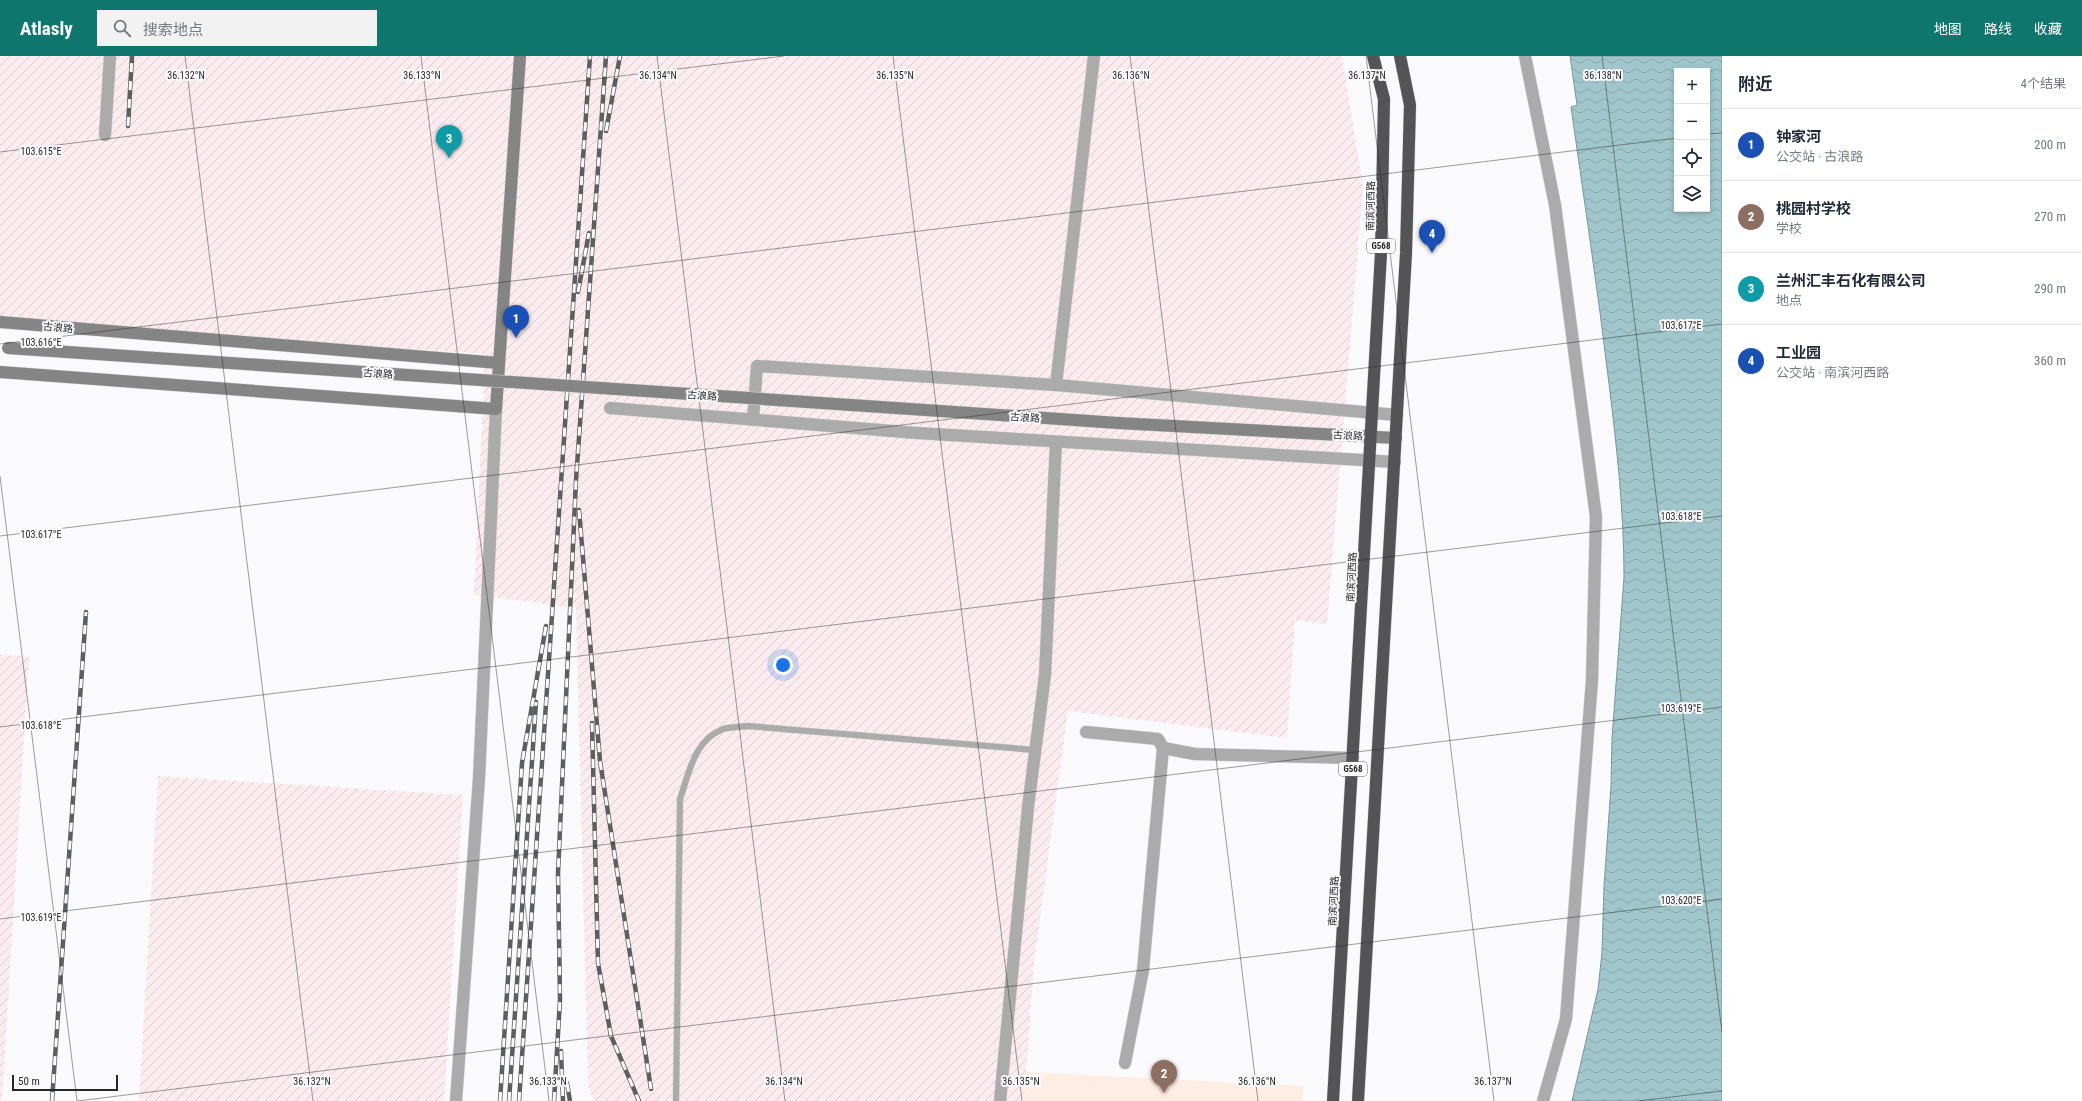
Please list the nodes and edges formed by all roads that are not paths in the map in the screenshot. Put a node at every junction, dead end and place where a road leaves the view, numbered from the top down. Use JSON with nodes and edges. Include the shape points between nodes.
{"nodes":[{"id":1,"x":110,"y":56,"type":"edge"},
{"id":2,"x":520,"y":56,"type":"edge"},
{"id":3,"x":1094,"y":56,"type":"edge"},
{"id":4,"x":1373,"y":56,"type":"edge"},
{"id":5,"x":1400,"y":56,"type":"edge"},
{"id":6,"x":1525,"y":56,"type":"edge"},
{"id":7,"x":105,"y":135,"type":"dead end"},
{"id":8,"x":0,"y":322,"type":"edge"},
{"id":9,"x":3,"y":348,"type":"edge"},
{"id":10,"x":499,"y":363,"type":"junction"},
{"id":11,"x":0,"y":372,"type":"edge"},
{"id":12,"x":1056,"y":385,"type":"junction"},
{"id":13,"x":610,"y":408,"type":"dead end"},
{"id":14,"x":496,"y":409,"type":"junction"},
{"id":15,"x":1372,"y":413,"type":"junction"},
{"id":16,"x":1397,"y":415,"type":"junction"},
{"id":17,"x":753,"y":420,"type":"junction"},
{"id":18,"x":1371,"y":436,"type":"junction"},
{"id":19,"x":1396,"y":438,"type":"junction"},
{"id":20,"x":1056,"y":442,"type":"junction"},
{"id":21,"x":1370,"y":461,"type":"junction"},
{"id":22,"x":1395,"y":462,"type":"junction"},
{"id":23,"x":1086,"y":732,"type":"dead end"},
{"id":24,"x":1163,"y":748,"type":"junction"},
{"id":25,"x":1035,"y":750,"type":"junction"},
{"id":26,"x":1353,"y":758,"type":"junction"},
{"id":27,"x":1125,"y":1063,"type":"dead end"},
{"id":28,"x":456,"y":1101,"type":"edge"},
{"id":29,"x":676,"y":1101,"type":"edge"},
{"id":30,"x":1000,"y":1101,"type":"edge"},
{"id":31,"x":1333,"y":1101,"type":"edge"},
{"id":32,"x":1358,"y":1101,"type":"edge"},
{"id":33,"x":1544,"y":1101,"type":"edge"}],
"edges":[{"from":1,"to":7,"type":"street"},
{"from":2,"to":10,"type":"main road"},
{"from":3,"to":12,"type":"street"},
{"from":4,"to":15,"type":"highway","name":"南滨河西路","number":"G568","via":[[1384,99],[1381,253]]},
{"from":5,"to":16,"type":"highway","number":"G568","via":[[1410,105],[1406,253]]},
{"from":6,"to":33,"type":"street","via":[[1555,205],[1596,517],[1592,680],[1566,1019]]},
{"from":8,"to":10,"type":"main road","name":"古浪路"},
{"from":9,"to":18,"type":"main road","name":"古浪路","bridge":true,"via":[[1118,423]]},
{"from":10,"to":14,"type":"main road"},
{"from":11,"to":14,"type":"main road"},
{"from":12,"to":15,"type":"street"},
{"from":12,"to":17,"type":"street","via":[[757,366]]},
{"from":13,"to":17,"type":"street"},
{"from":14,"to":28,"type":"street","via":[[479,778]]},
{"from":15,"to":16,"type":"street"},
{"from":15,"to":18,"type":"highway","name":"南滨河西路","number":"G568"},
{"from":16,"to":19,"type":"highway","number":"G568"},
{"from":17,"to":20,"type":"street"},
{"from":18,"to":19,"type":"main road","name":"古浪路"},
{"from":18,"to":21,"type":"highway","name":"南滨河西路","number":"G568"},
{"from":19,"to":22,"type":"highway","number":"G568"},
{"from":20,"to":21,"type":"street"},
{"from":20,"to":25,"type":"street","via":[[1044,675]]},
{"from":21,"to":22,"type":"street"},
{"from":21,"to":26,"type":"highway","name":"南滨河西路","number":"G568"},
{"from":22,"to":32,"type":"highway","number":"G568"},
{"from":23,"to":24,"type":"street","via":[[1158,739]]},
{"from":24,"to":26,"type":"street","via":[[1195,754]]},
{"from":24,"to":27,"type":"street","via":[[1143,970]]},
{"from":25,"to":29,"type":"lane","via":[[748,726],[723,729],[702,743],[695,754],[680,799]]},
{"from":25,"to":30,"type":"street"},
{"from":26,"to":31,"type":"highway","name":"南滨河西路","number":"G568"}]}
